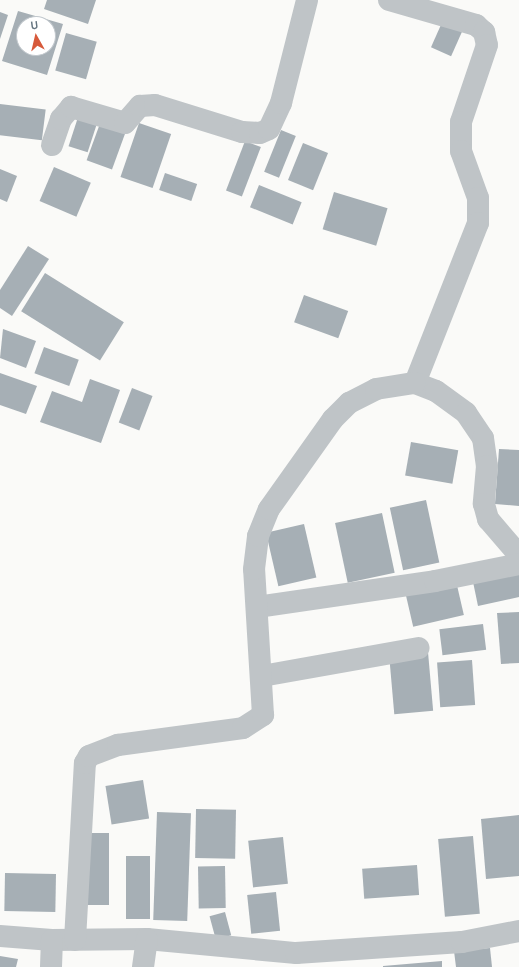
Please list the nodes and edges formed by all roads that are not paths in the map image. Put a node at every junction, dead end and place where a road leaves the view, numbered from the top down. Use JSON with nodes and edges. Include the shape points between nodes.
{"nodes":[{"id":1,"x":307,"y":0,"type":"edge"},
{"id":2,"x":389,"y":0,"type":"edge"},
{"id":3,"x":52,"y":145,"type":"dead end"},
{"id":4,"x":415,"y":383,"type":"junction"},
{"id":5,"x":519,"y":554,"type":"edge"},
{"id":6,"x":519,"y":564,"type":"edge"},
{"id":7,"x":257,"y":607,"type":"junction"},
{"id":8,"x":419,"y":648,"type":"dead end"},
{"id":9,"x":262,"y":676,"type":"junction"},
{"id":10,"x":519,"y":931,"type":"edge"},
{"id":11,"x":0,"y":936,"type":"edge"},
{"id":12,"x":147,"y":939,"type":"junction"},
{"id":13,"x":52,"y":940,"type":"junction"},
{"id":14,"x":75,"y":940,"type":"junction"},
{"id":15,"x":296,"y":960,"type":"edge"},
{"id":16,"x":51,"y":967,"type":"edge"},
{"id":17,"x":143,"y":967,"type":"edge"}],
"edges":[{"from":1,"to":3,"type":"street","via":[[281,103],[269,129],[260,134],[242,132],[146,104],[140,106],[125,123],[71,108],[61,119]]},
{"from":2,"to":4,"type":"street","via":[[476,26],[484,32],[487,46],[461,122],[461,151],[478,198],[478,223]]},
{"from":4,"to":5,"type":"street","via":[[436,391],[466,413],[483,438],[487,466],[484,504],[488,519]]},
{"from":4,"to":7,"type":"street","via":[[376,389],[349,403],[333,419],[270,509],[258,536],[254,569]]},
{"from":6,"to":7,"type":"street","via":[[435,581]]},
{"from":7,"to":9,"type":"street"},
{"from":8,"to":9,"type":"street"},
{"from":9,"to":14,"type":"street","via":[[263,715],[249,725],[222,733],[118,745],[89,756],[85,763]]},
{"from":10,"to":15,"type":"street","via":[[462,942]]},
{"from":11,"to":13,"type":"street"},
{"from":12,"to":14,"type":"street"},
{"from":12,"to":15,"type":"street"},
{"from":12,"to":17,"type":"street"},
{"from":13,"to":14,"type":"street"},
{"from":13,"to":16,"type":"street"}]}
